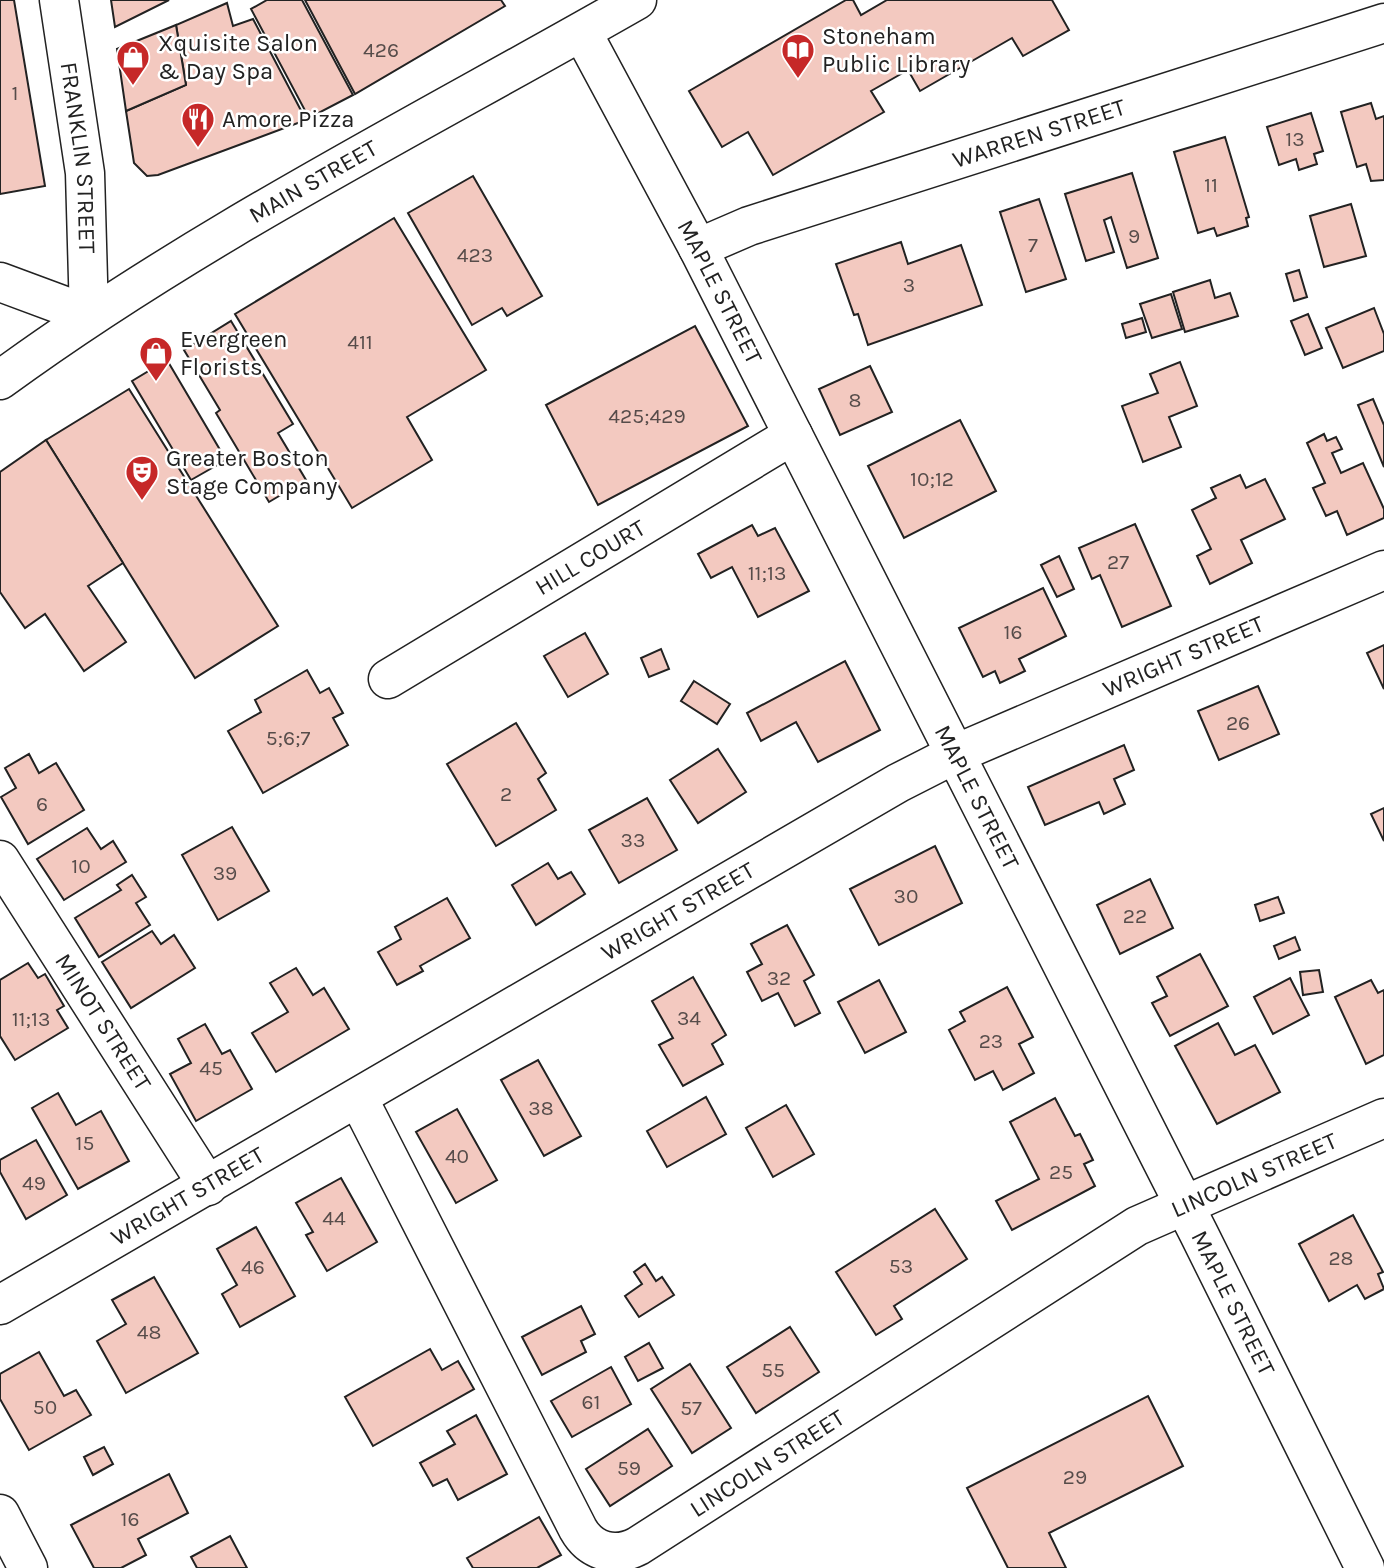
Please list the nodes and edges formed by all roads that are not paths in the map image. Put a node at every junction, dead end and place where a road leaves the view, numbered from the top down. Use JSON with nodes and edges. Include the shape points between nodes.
{"nodes":[{"id":1,"x":59,"y":0,"type":"edge"},
{"id":2,"x":637,"y":0,"type":"edge"},
{"id":3,"x":1384,"y":23,"type":"edge"},
{"id":4,"x":582,"y":32,"type":"junction"},
{"id":5,"x":698,"y":248,"type":"junction"},
{"id":6,"x":0,"y":282,"type":"edge"},
{"id":7,"x":89,"y":316,"type":"junction"},
{"id":8,"x":0,"y":380,"type":"edge"},
{"id":9,"x":793,"y":435,"type":"junction"},
{"id":10,"x":1384,"y":570,"type":"edge"},
{"id":11,"x":388,"y":679,"type":"dead end"},
{"id":12,"x":953,"y":755,"type":"junction"},
{"id":13,"x":0,"y":860,"type":"edge"},
{"id":14,"x":358,"y":1098,"type":"junction"},
{"id":15,"x":1384,"y":1118,"type":"edge"},
{"id":16,"x":208,"y":1186,"type":"junction"},
{"id":17,"x":1184,"y":1204,"type":"junction"},
{"id":18,"x":0,"y":1305,"type":"edge"},
{"id":19,"x":0,"y":1514,"type":"edge"},
{"id":20,"x":28,"y":1568,"type":"edge"},
{"id":21,"x":1365,"y":1568,"type":"edge"}],
"edges":[{"from":1,"to":7,"type":"street","name":"FRANKLIN STREET","via":[[85,173]]},
{"from":2,"to":4,"type":"street","name":"MAIN STREET"},
{"from":3,"to":5,"type":"street","name":"WARREN STREET","via":[[749,226]]},
{"from":4,"to":5,"type":"street","name":"MAPLE STREET"},
{"from":4,"to":7,"type":"street","name":"MAIN STREET","via":[[210,240]]},
{"from":5,"to":9,"type":"street","name":"MAPLE STREET"},
{"from":6,"to":7,"type":"street"},
{"from":7,"to":8,"type":"street","name":"MAIN STREET"},
{"from":9,"to":11,"type":"street","name":"HILL COURT"},
{"from":9,"to":12,"type":"street","name":"MAPLE STREET"},
{"from":10,"to":12,"type":"street","name":"WRIGHT STREET"},
{"from":12,"to":14,"type":"street","name":"WRIGHT STREET"},
{"from":12,"to":17,"type":"street","name":"MAPLE STREET"},
{"from":13,"to":16,"type":"street","name":"MINOT STREET"},
{"from":14,"to":16,"type":"street","name":"WRIGHT STREET"},
{"from":14,"to":17,"type":"street","name":"LINCOLN STREET","via":[[578,1529],[593,1546],[609,1552],[639,1546],[1126,1233]]},
{"from":15,"to":17,"type":"street","name":"LINCOLN STREET"},
{"from":16,"to":18,"type":"street","name":"WRIGHT STREET"},
{"from":17,"to":21,"type":"street","name":"MAPLE STREET"},
{"from":19,"to":20,"type":"street"}]}
